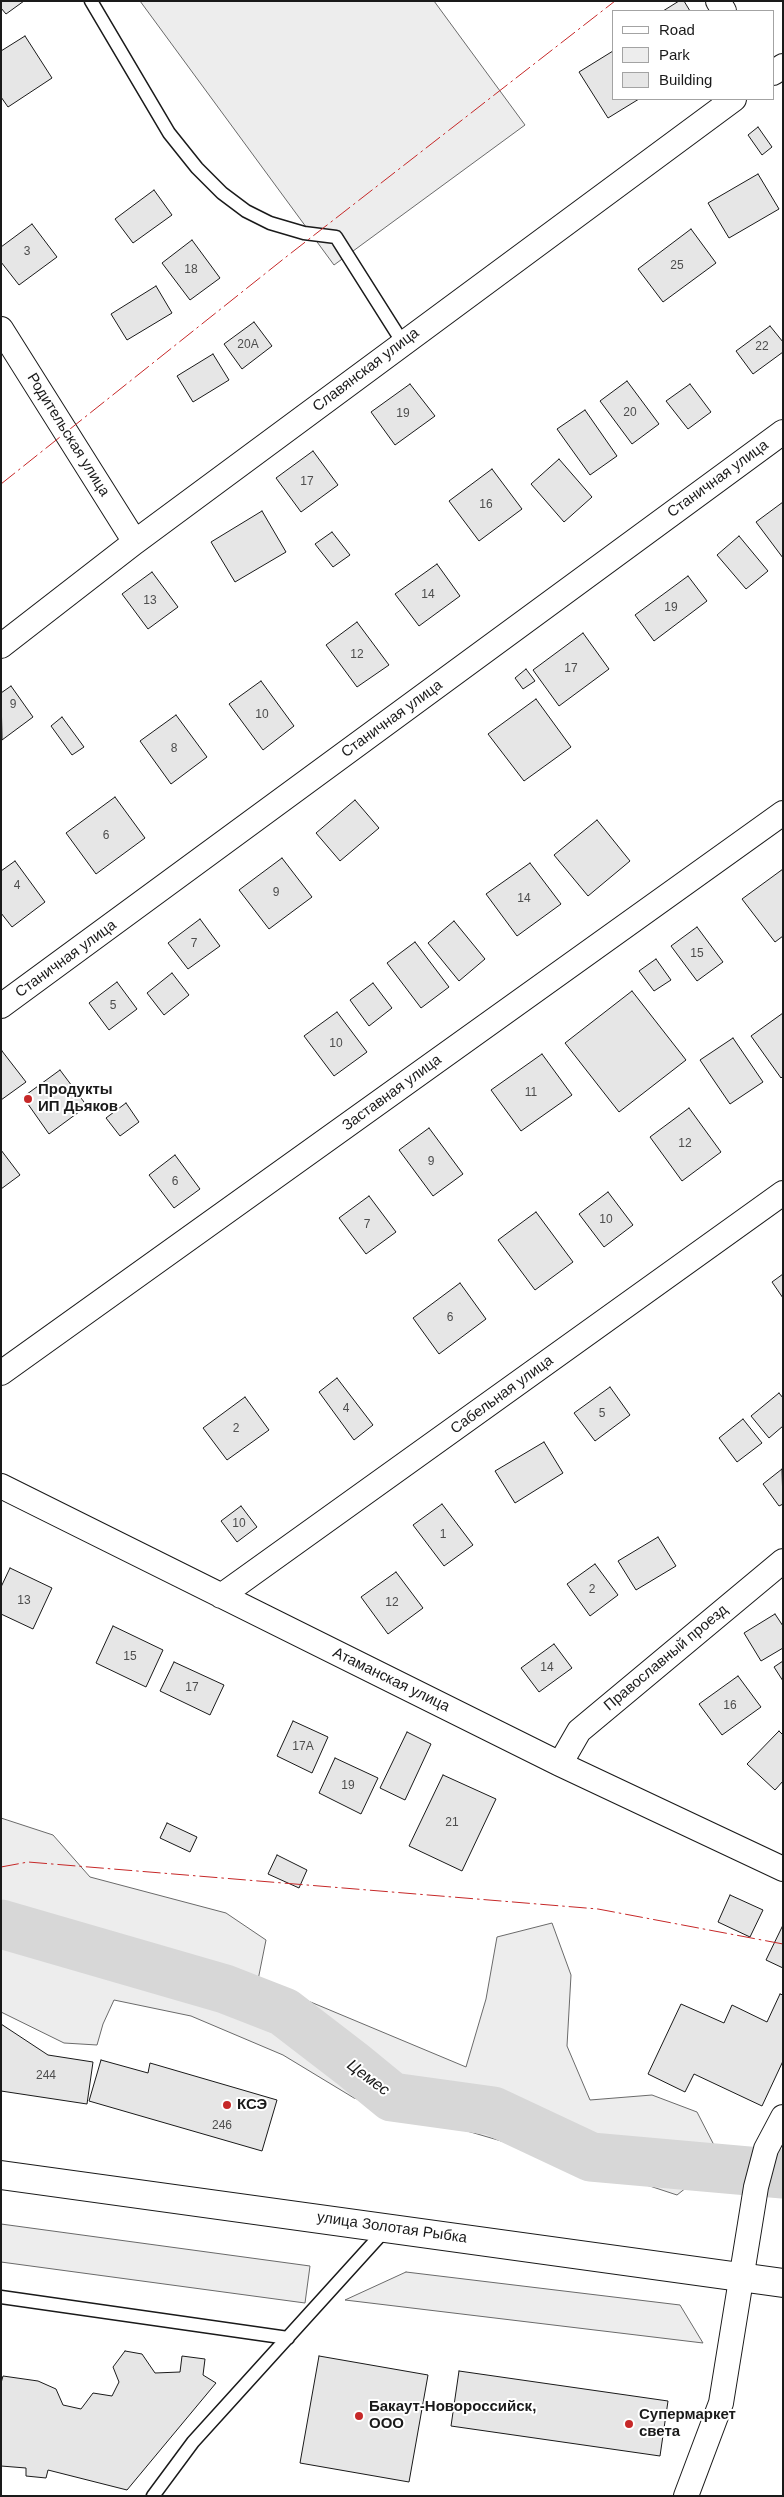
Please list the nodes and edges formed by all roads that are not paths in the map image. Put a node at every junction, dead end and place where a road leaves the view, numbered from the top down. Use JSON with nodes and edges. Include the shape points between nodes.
{"nodes":[{"id":1,"x":91,"y":1,"type":"edge"},
{"id":2,"x":733,"y":100,"type":"edge"},
{"id":3,"x":1,"y":329,"type":"edge"},
{"id":4,"x":403,"y":343,"type":"junction"},
{"id":5,"x":783,"y":432,"type":"edge"},
{"id":6,"x":135,"y":542,"type":"junction"},
{"id":7,"x":1,"y":646,"type":"edge"},
{"id":8,"x":783,"y":813,"type":"edge"},
{"id":9,"x":1,"y":1006,"type":"edge"},
{"id":10,"x":783,"y":1193,"type":"edge"},
{"id":11,"x":1,"y":1373,"type":"edge"},
{"id":12,"x":1,"y":1486,"type":"edge"},
{"id":13,"x":783,"y":1561,"type":"edge"},
{"id":14,"x":221,"y":1596,"type":"junction"},
{"id":15,"x":560,"y":1764,"type":"junction"},
{"id":16,"x":783,"y":1869,"type":"edge"},
{"id":17,"x":783,"y":2117,"type":"edge"},
{"id":18,"x":1,"y":2175,"type":"edge"},
{"id":19,"x":387,"y":2228,"type":"junction"},
{"id":20,"x":740,"y":2276,"type":"junction"},
{"id":21,"x":783,"y":2283,"type":"edge"},
{"id":22,"x":1,"y":2297,"type":"edge"},
{"id":23,"x":288,"y":2338,"type":"junction"},
{"id":24,"x":154,"y":2496,"type":"edge"},
{"id":25,"x":686,"y":2496,"type":"edge"}],
"edges":[{"from":1,"to":4,"type":"lane","via":[[169,133],[198,168],[222,193],[262,219],[304,233],[336,237]]},
{"from":2,"to":4,"type":"street","name":"Славянская улица"},
{"from":3,"to":6,"type":"street","name":"Родительская улица"},
{"from":4,"to":6,"type":"street","name":"Славянская улица"},
{"from":5,"to":9,"type":"street","name":"Станичная улица"},
{"from":6,"to":7,"type":"street","name":"Славянская улица"},
{"from":8,"to":11,"type":"street","name":"Заставная улица"},
{"from":10,"to":14,"type":"street","name":"Сабельная улица"},
{"from":12,"to":14,"type":"street","name":"Атаманская улица"},
{"from":13,"to":15,"type":"street","name":"Православный проезд","via":[[579,1731]]},
{"from":14,"to":15,"type":"street","name":"Атаманская улица"},
{"from":15,"to":16,"type":"street","name":"Атаманская улица"},
{"from":17,"to":20,"type":"street","via":[[766,2149]]},
{"from":18,"to":19,"type":"highway","name":"улица Золотая Рыбка"},
{"from":19,"to":20,"type":"highway","name":"улица Золотая Рыбка"},
{"from":19,"to":23,"type":"lane"},
{"from":20,"to":21,"type":"highway","name":"улица Золотая Рыбка"},
{"from":20,"to":25,"type":"street","via":[[721,2403]]},
{"from":22,"to":23,"type":"lane"},
{"from":23,"to":24,"type":"lane","via":[[193,2442]]}]}
